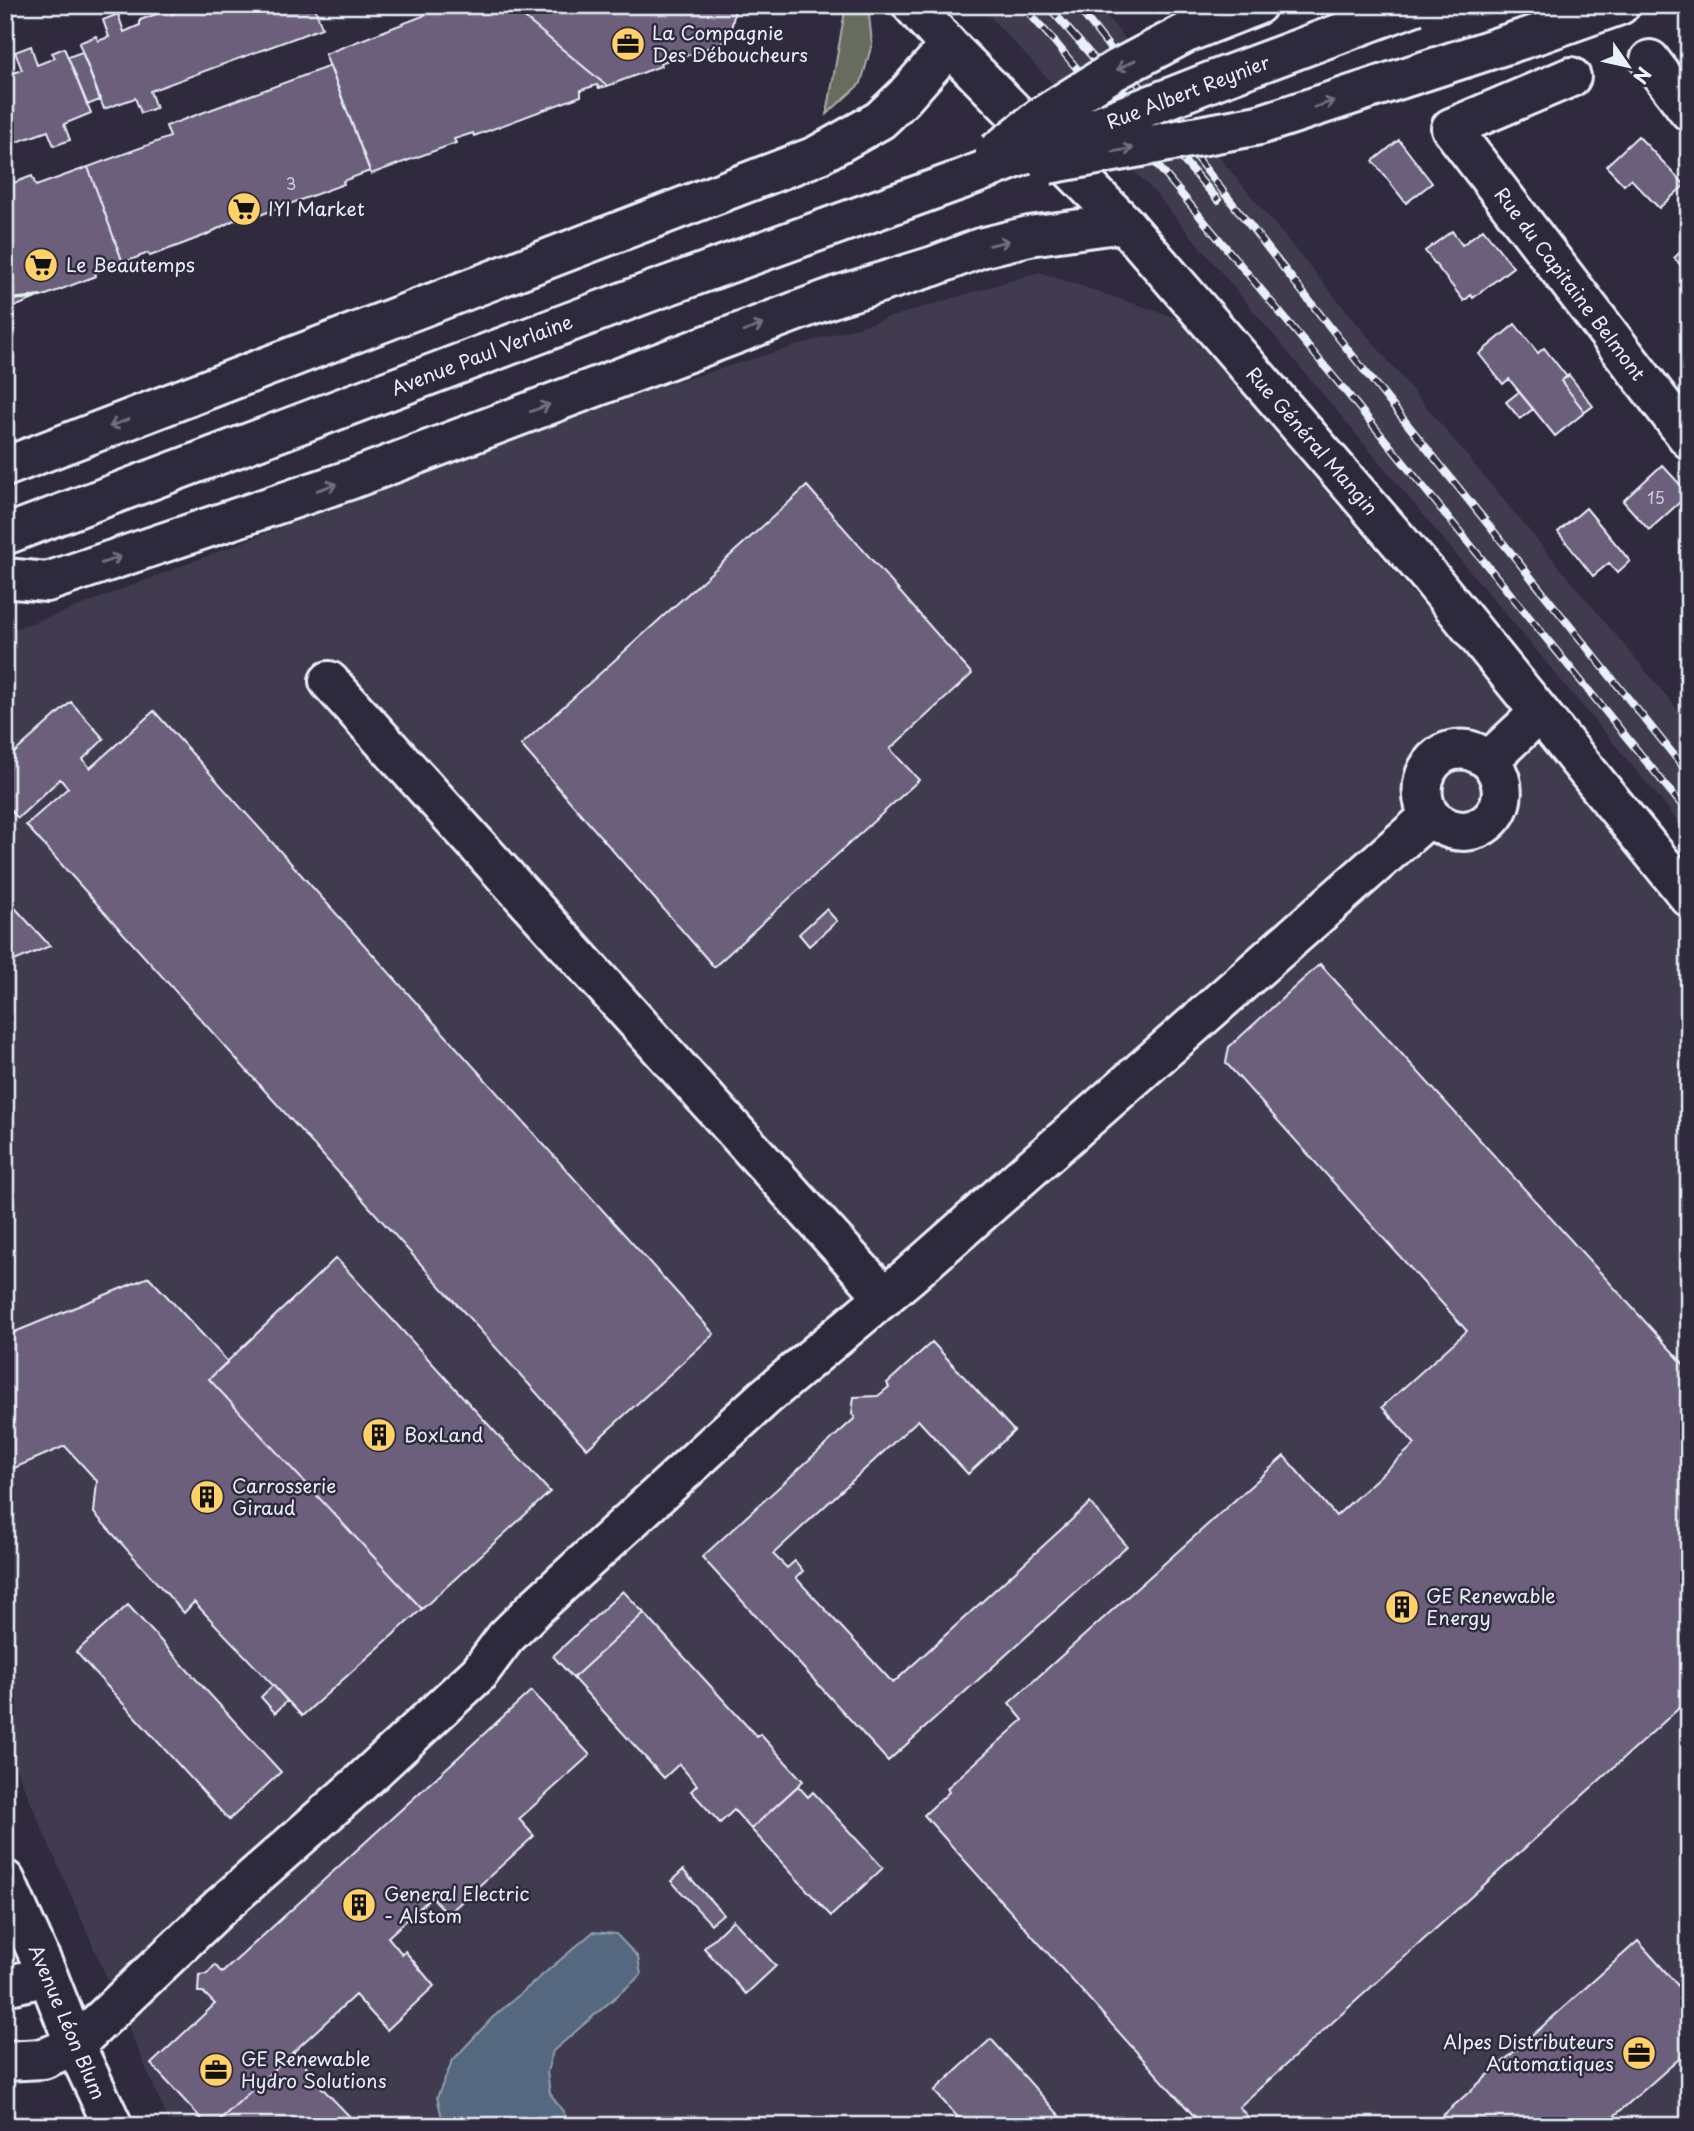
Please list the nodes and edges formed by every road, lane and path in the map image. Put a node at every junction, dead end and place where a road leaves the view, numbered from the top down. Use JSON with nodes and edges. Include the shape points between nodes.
{"nodes":[{"id":1,"x":912,"y":5,"type":"edge"},
{"id":2,"x":1256,"y":5,"type":"edge"},
{"id":3,"x":1416,"y":5,"type":"edge"},
{"id":4,"x":1619,"y":5,"type":"edge"},
{"id":5,"x":949,"y":46,"type":"junction"},
{"id":6,"x":1650,"y":60,"type":"dead end"},
{"id":7,"x":1571,"y":77,"type":"dead end"},
{"id":8,"x":1689,"y":111,"type":"edge"},
{"id":9,"x":960,"y":180,"type":"junction"},
{"id":10,"x":1124,"y":223,"type":"junction"},
{"id":11,"x":1689,"y":439,"type":"edge"},
{"id":12,"x":5,"y":467,"type":"edge"},
{"id":13,"x":5,"y":535,"type":"edge"},
{"id":14,"x":5,"y":579,"type":"edge"},
{"id":15,"x":329,"y":681,"type":"dead end"},
{"id":16,"x":1539,"y":713,"type":"junction"},
{"id":17,"x":1489,"y":760,"type":"junction"},
{"id":18,"x":1430,"y":816,"type":"junction"},
{"id":19,"x":1689,"y":897,"type":"edge"},
{"id":20,"x":885,"y":1297,"type":"junction"},
{"id":21,"x":5,"y":1880,"type":"edge"},
{"id":22,"x":48,"y":1976,"type":"junction"},
{"id":23,"x":5,"y":1986,"type":"edge"},
{"id":24,"x":75,"y":2045,"type":"junction"},
{"id":25,"x":5,"y":2061,"type":"edge"},
{"id":26,"x":113,"y":2126,"type":"edge"}],
"edges":[{"from":1,"to":5,"type":"street","name":"Rue Général Mangin"},
{"from":2,"to":9,"type":"street","one_way":true,"bridge":true,"via":[[1186,33],[1114,71],[1041,117]]},
{"from":3,"to":9,"type":"street","name":"Rue Albert Reynier","bridge":true},
{"from":9,"to":4,"type":"street","one_way":true,"bridge":true,"via":[[1259,125]]},
{"from":5,"to":10,"type":"street","name":"Rue Général Mangin"},
{"from":5,"to":12,"type":"street","one_way":true,"via":[[880,120],[816,156]]},
{"from":6,"to":8,"type":"street"},
{"from":7,"to":11,"type":"street","name":"Rue du Capitaine Belmont","via":[[1451,128]]},
{"from":9,"to":13,"type":"street","name":"Avenue Paul Verlaine"},
{"from":14,"to":10,"type":"street","one_way":true,"via":[[47,582],[349,480],[824,301],[981,248],[1029,236]]},
{"from":10,"to":16,"type":"street","name":"Rue Général Mangin","via":[[1429,576]]},
{"from":15,"to":20,"type":"street"},
{"from":16,"to":17,"type":"street"},
{"from":16,"to":19,"type":"street","name":"Rue Général Mangin"},
{"from":17,"to":18,"type":"street","via":[[1467,750],[1442,755],[1434,762],[1421,788]]},
{"from":17,"to":18,"type":"street","via":[[1503,790],[1501,804],[1485,825],[1460,832]]},
{"from":18,"to":20,"type":"street"},
{"from":20,"to":24,"type":"street","via":[[765,1397],[536,1607],[478,1673]]},
{"from":21,"to":22,"type":"street","name":"Avenue Léon Blum"},
{"from":22,"to":23,"type":"street"},
{"from":22,"to":24,"type":"street","name":"Avenue Léon Blum"},
{"from":24,"to":25,"type":"street","via":[[43,2059]]},
{"from":24,"to":26,"type":"street","name":"Avenue Léon Blum"}]}
